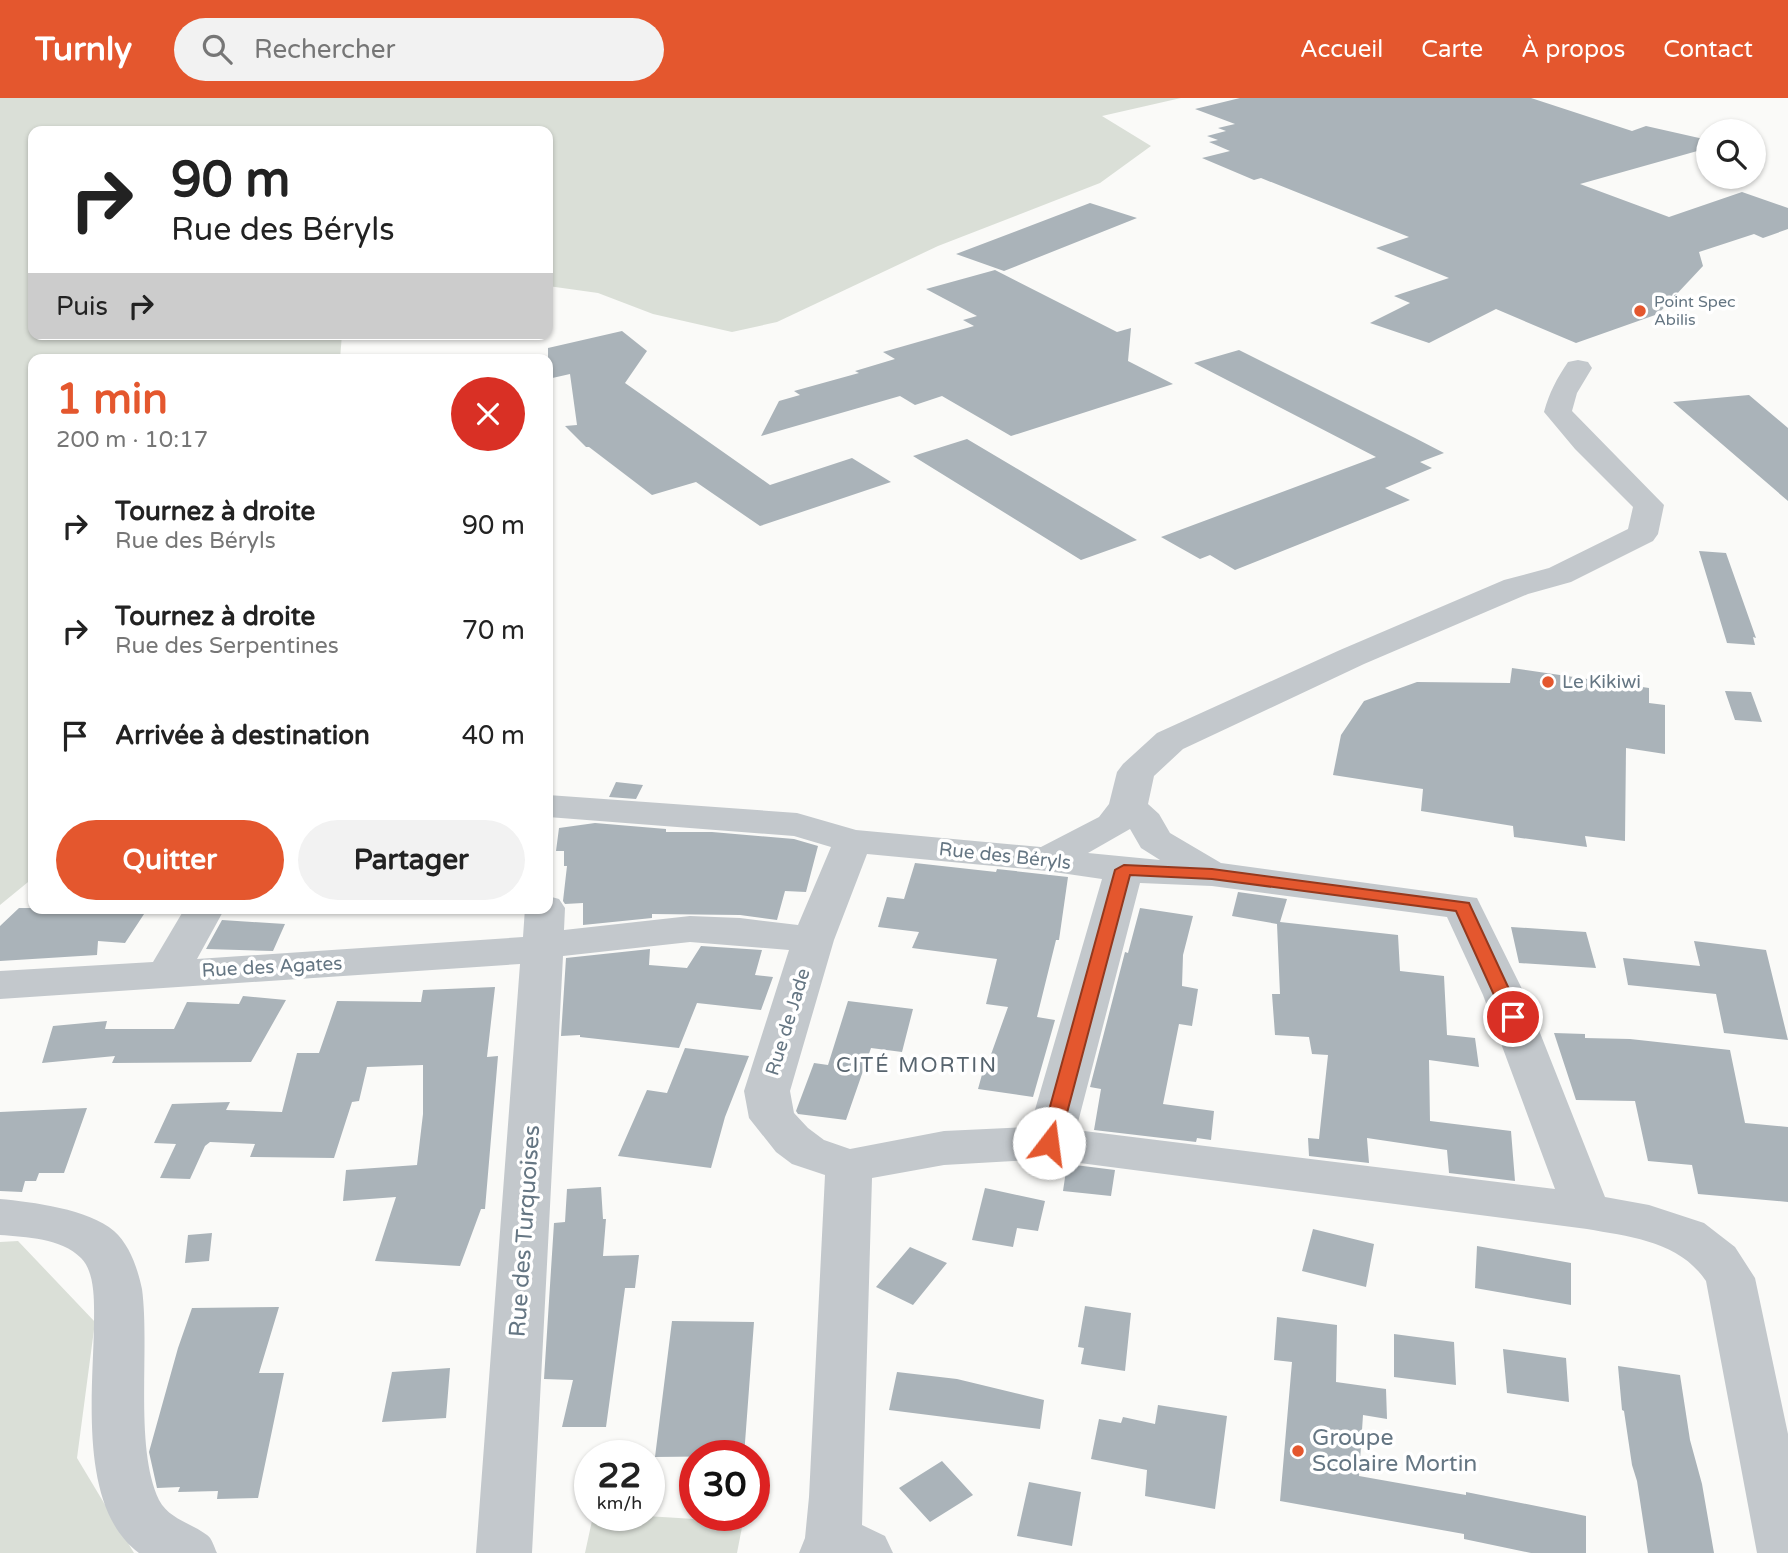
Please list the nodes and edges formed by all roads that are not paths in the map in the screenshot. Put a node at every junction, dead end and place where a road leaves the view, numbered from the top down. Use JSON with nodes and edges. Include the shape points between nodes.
{"nodes":[{"id":1,"x":1578,"y":368,"type":"dead end"},
{"id":2,"x":553,"y":806,"type":"edge"},
{"id":3,"x":1128,"y":806,"type":"junction"},
{"id":4,"x":853,"y":841,"type":"junction"},
{"id":5,"x":1047,"y":859,"type":"junction"},
{"id":6,"x":1124,"y":870,"type":"junction"},
{"id":7,"x":1212,"y":874,"type":"junction"},
{"id":8,"x":202,"y":914,"type":"edge"},
{"id":9,"x":545,"y":928,"type":"edge"},
{"id":10,"x":813,"y":940,"type":"junction"},
{"id":11,"x":168,"y":973,"type":"junction"},
{"id":12,"x":0,"y":985,"type":"edge"},
{"id":13,"x":1049,"y":1143,"type":"junction"},
{"id":14,"x":849,"y":1166,"type":"junction"},
{"id":15,"x":1587,"y":1212,"type":"junction"},
{"id":16,"x":0,"y":1217,"type":"edge"},
{"id":17,"x":842,"y":1548,"type":"edge"},
{"id":18,"x":188,"y":1553,"type":"edge"},
{"id":19,"x":503,"y":1553,"type":"edge"},
{"id":20,"x":1785,"y":1553,"type":"edge"}],
"edges":[{"from":1,"to":3,"type":"street","via":[[1558,412],[1649,505],[1642,534],[1560,575],[1516,587],[1364,651],[1170,741],[1136,772]]},
{"from":2,"to":4,"type":"street","name":"Rue des Béryls","via":[[797,825]]},
{"from":3,"to":5,"type":"street","via":[[1113,824]]},
{"from":3,"to":7,"type":"street","via":[[1155,840]]},
{"from":4,"to":5,"type":"street","name":"Rue des Béryls"},
{"from":4,"to":10,"type":"street","name":"Rue de Jade"},
{"from":5,"to":6,"type":"street","name":"Rue des Béryls"},
{"from":6,"to":7,"type":"street","name":"Rue des Béryls"},
{"from":6,"to":13,"type":"street"},
{"from":7,"to":15,"type":"street","name":"Rue des Béryls","via":[[1463,906],[1514,1020]]},
{"from":8,"to":11,"type":"street"},
{"from":9,"to":10,"type":"street","name":"Rue des Agates","via":[[575,941],[690,929]]},
{"from":9,"to":11,"type":"street","name":"Rue des Agates","via":[[508,953]]},
{"from":9,"to":19,"type":"street","name":"Rue des Turquoises"},
{"from":10,"to":14,"type":"street","name":"Rue de Jade","via":[[769,1078],[768,1105],[772,1118],[792,1140],[808,1152]]},
{"from":11,"to":12,"type":"street","name":"Rue des Agates"},
{"from":13,"to":14,"type":"street","via":[[944,1148]]},
{"from":13,"to":15,"type":"street"},
{"from":14,"to":17,"type":"street"},
{"from":15,"to":20,"type":"street","via":[[1669,1228],[1705,1245],[1720,1260],[1730,1278]]},
{"from":16,"to":18,"type":"street","via":[[82,1235],[106,1255],[119,1301],[121,1469],[142,1521]]}]}
